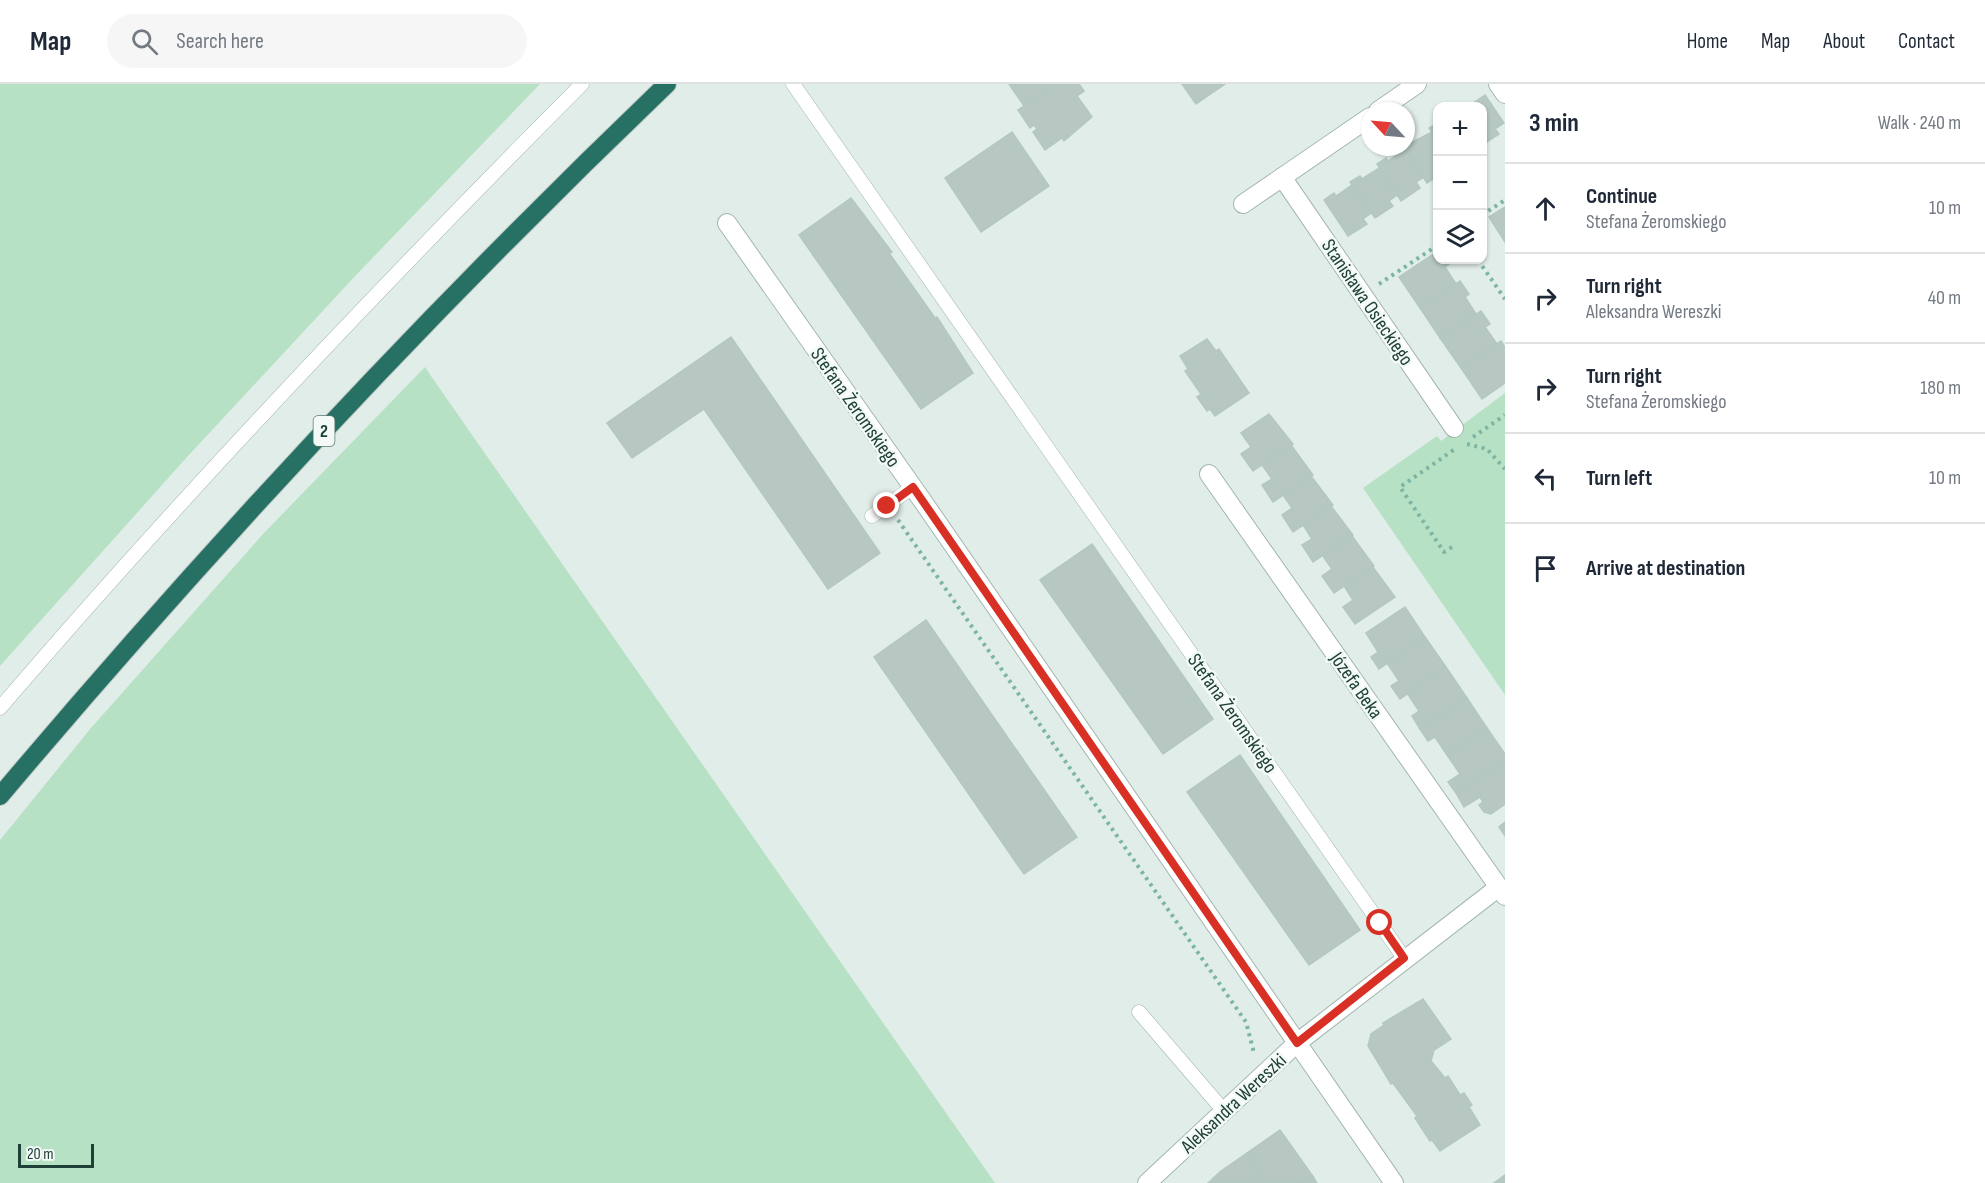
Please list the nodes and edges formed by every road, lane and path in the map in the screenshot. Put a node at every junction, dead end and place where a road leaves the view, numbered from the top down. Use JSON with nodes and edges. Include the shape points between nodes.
{"nodes":[{"id":1,"x":582,"y":84,"type":"edge"},
{"id":2,"x":667,"y":84,"type":"edge"},
{"id":3,"x":793,"y":84,"type":"edge"},
{"id":4,"x":1418,"y":84,"type":"edge"},
{"id":5,"x":1498,"y":84,"type":"edge"},
{"id":6,"x":1505,"y":94,"type":"edge"},
{"id":7,"x":1391,"y":102,"type":"edge"},
{"id":8,"x":1361,"y":123,"type":"edge"},
{"id":9,"x":1282,"y":177,"type":"junction"},
{"id":10,"x":1505,"y":200,"type":"edge"},
{"id":11,"x":1243,"y":204,"type":"dead end"},
{"id":12,"x":1487,"y":212,"type":"edge"},
{"id":13,"x":727,"y":224,"type":"dead end"},
{"id":14,"x":1433,"y":248,"type":"edge"},
{"id":15,"x":1481,"y":264,"type":"edge"},
{"id":16,"x":1363,"y":295,"type":"junction"},
{"id":17,"x":1505,"y":299,"type":"edge"},
{"id":18,"x":1505,"y":415,"type":"edge"},
{"id":19,"x":1454,"y":428,"type":"dead end"},
{"id":20,"x":1464,"y":443,"type":"junction"},
{"id":21,"x":1505,"y":469,"type":"edge"},
{"id":22,"x":1209,"y":474,"type":"dead end"},
{"id":23,"x":913,"y":487,"type":"junction"},
{"id":24,"x":887,"y":506,"type":"junction"},
{"id":25,"x":872,"y":516,"type":"dead end"},
{"id":26,"x":1452,"y":547,"type":"dead end"},
{"id":27,"x":0,"y":708,"type":"edge"},
{"id":28,"x":0,"y":796,"type":"edge"},
{"id":29,"x":1502,"y":892,"type":"edge"},
{"id":30,"x":1404,"y":958,"type":"junction"},
{"id":31,"x":1139,"y":1012,"type":"dead end"},
{"id":32,"x":1297,"y":1043,"type":"junction"},
{"id":33,"x":1268,"y":1070,"type":"junction"},
{"id":34,"x":1224,"y":1111,"type":"junction"},
{"id":35,"x":1148,"y":1183,"type":"edge"},
{"id":36,"x":1394,"y":1183,"type":"edge"}],
"edges":[{"from":1,"to":27,"type":"lane","via":[[374,294]]},
{"from":2,"to":28,"type":"highway","number":"2","via":[[472,277],[314,442],[135,639]]},
{"from":3,"to":30,"type":"lane","name":"Stefana Żeromskiego"},
{"from":4,"to":7,"type":"street"},
{"from":5,"to":6,"type":"street"},
{"from":8,"to":9,"type":"street"},
{"from":9,"to":11,"type":"street"},
{"from":9,"to":16,"type":"street","name":"Stanisława Osieckiego"},
{"from":10,"to":12,"type":"path"},
{"from":13,"to":23,"type":"street","name":"Stefana Żeromskiego"},
{"from":14,"to":16,"type":"path"},
{"from":15,"to":17,"type":"path"},
{"from":16,"to":19,"type":"street","name":"Stanisława Osieckiego"},
{"from":18,"to":20,"type":"path"},
{"from":20,"to":21,"type":"path","via":[[1487,449]]},
{"from":20,"to":26,"type":"path","via":[[1400,487],[1444,552]]},
{"from":22,"to":29,"type":"street","name":"Józefa Beka"},
{"from":23,"to":24,"type":"lane"},
{"from":23,"to":32,"type":"street","name":"Stefana Żeromskiego"},
{"from":24,"to":25,"type":"lane"},
{"from":24,"to":33,"type":"path","via":[[1246,1022],[1254,1055]]},
{"from":29,"to":30,"type":"street","name":"Aleksandra Wereszki"},
{"from":30,"to":32,"type":"street","name":"Aleksandra Wereszki"},
{"from":31,"to":34,"type":"lane"},
{"from":32,"to":33,"type":"street","name":"Aleksandra Wereszki"},
{"from":32,"to":36,"type":"street","name":"Stefana Żeromskiego"},
{"from":33,"to":34,"type":"street","name":"Aleksandra Wereszki"},
{"from":34,"to":35,"type":"street","name":"Aleksandra Wereszki"}]}
